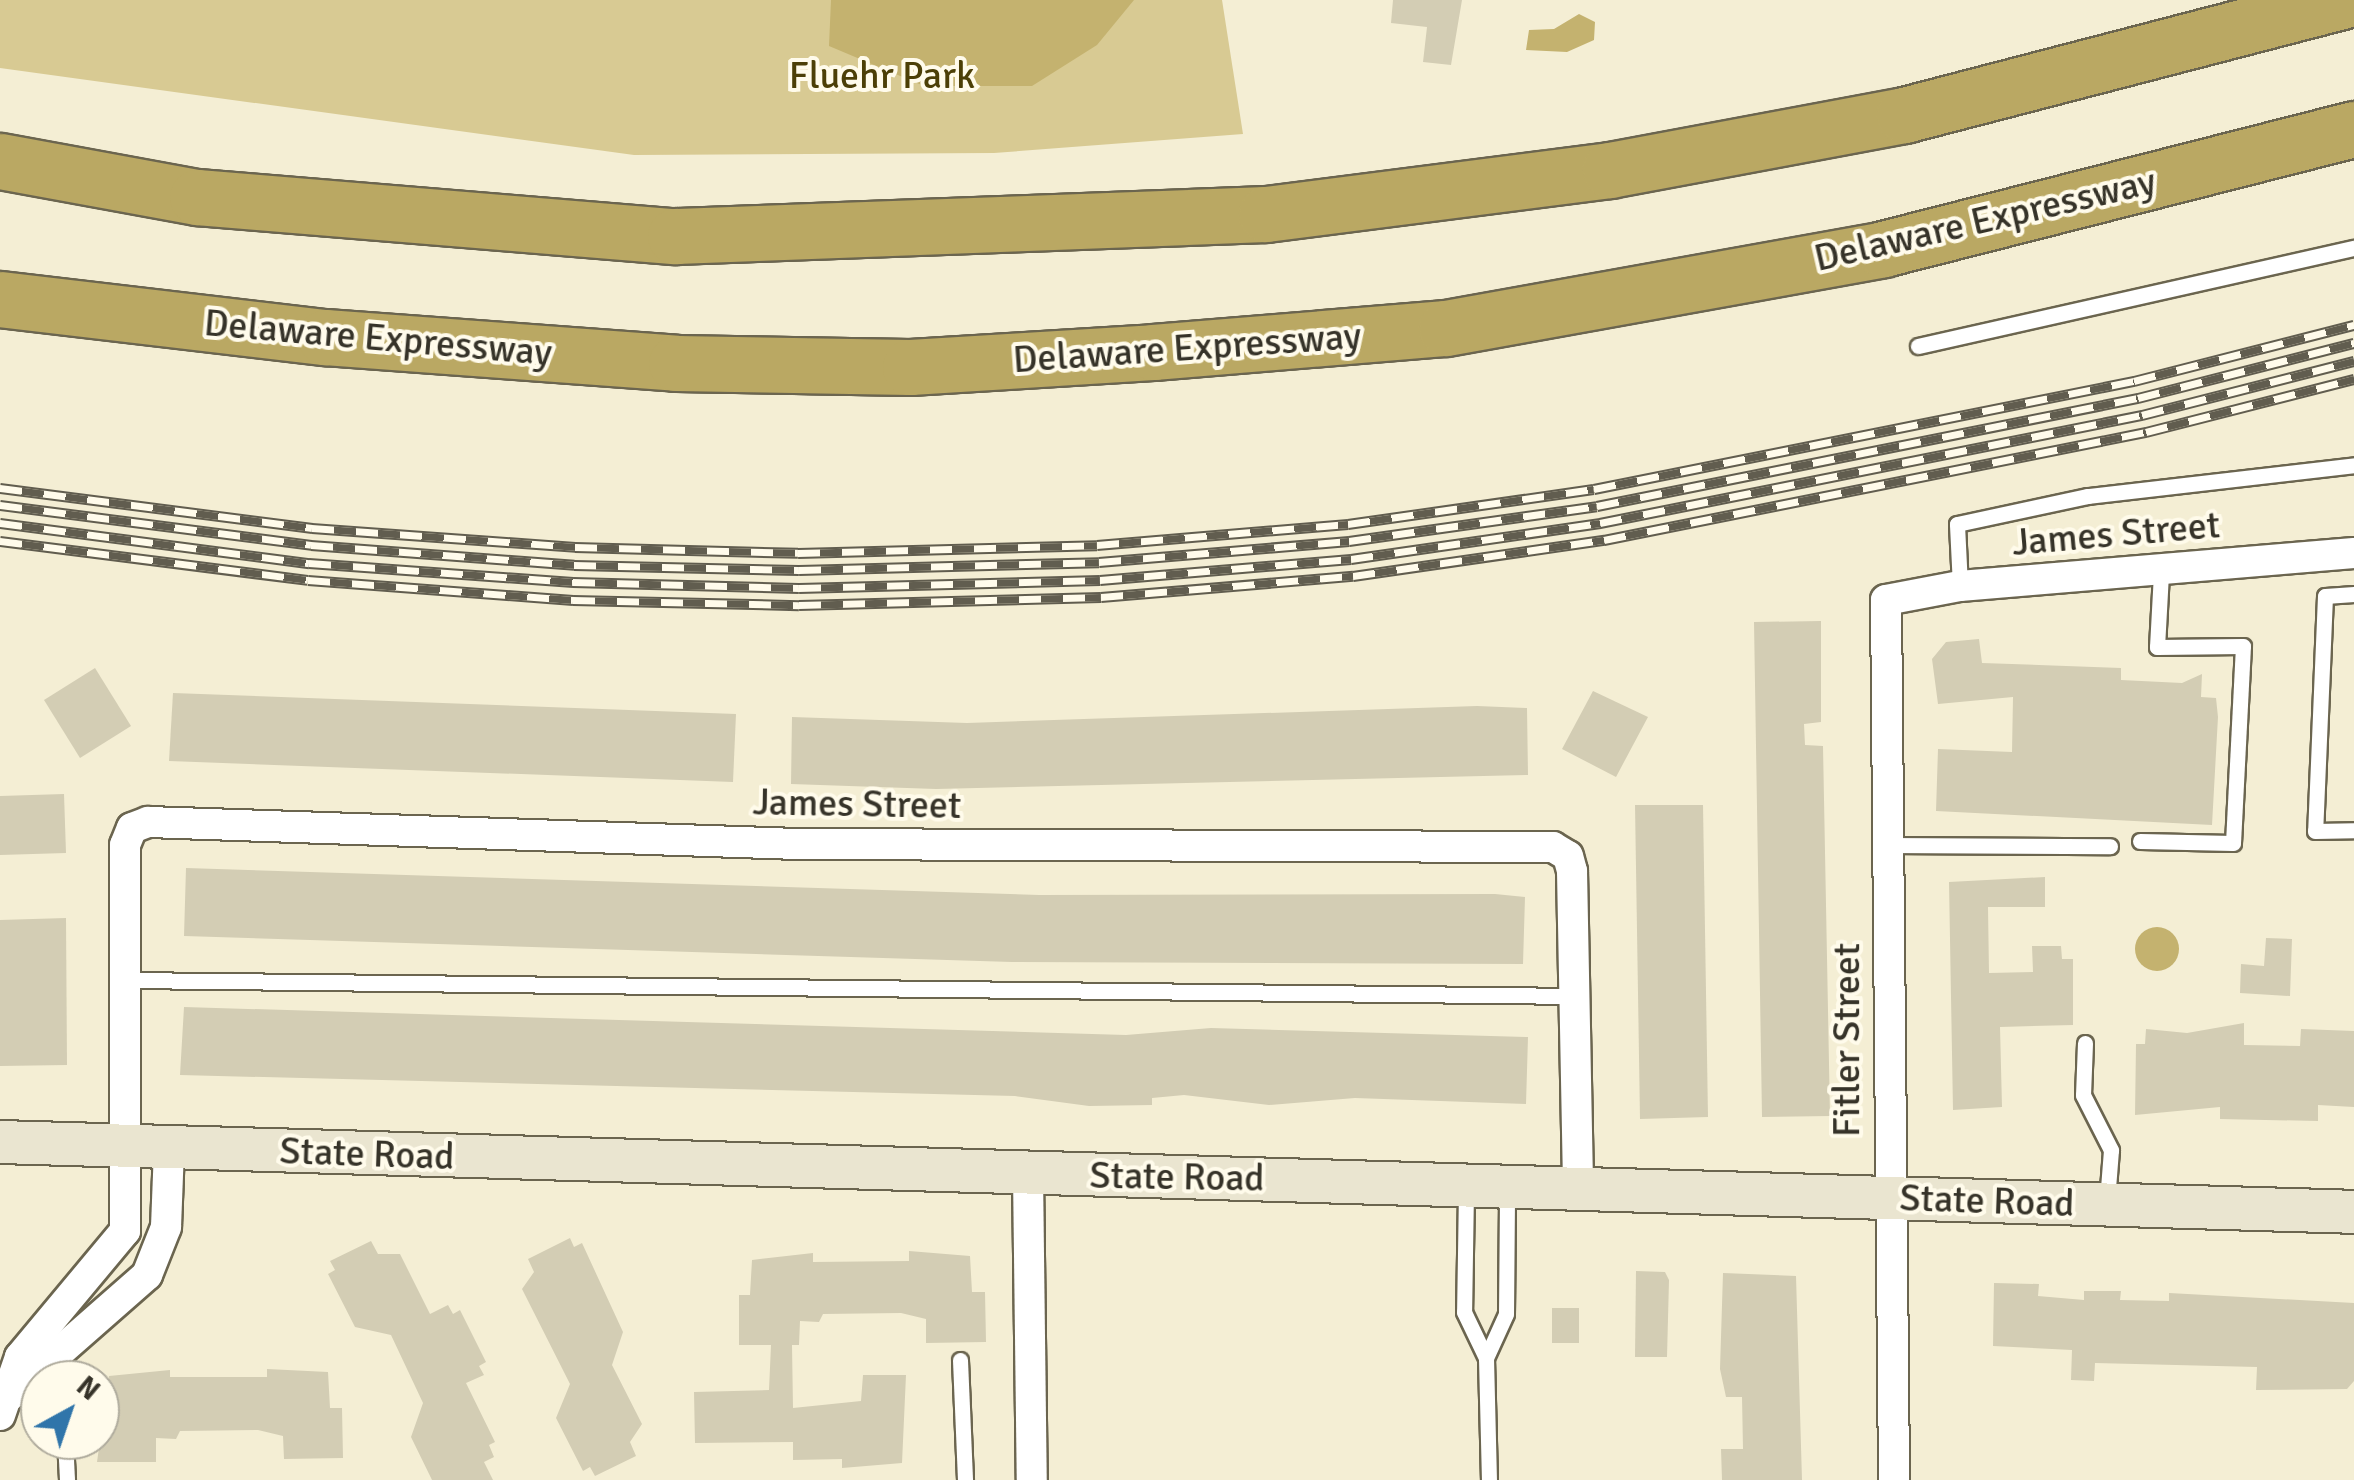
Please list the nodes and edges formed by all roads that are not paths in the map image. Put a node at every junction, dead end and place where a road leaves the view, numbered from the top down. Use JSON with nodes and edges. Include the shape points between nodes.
{"nodes":[{"id":1,"x":2345,"y":0,"type":"edge"},
{"id":2,"x":2354,"y":129,"type":"edge"},
{"id":3,"x":0,"y":160,"type":"edge"},
{"id":4,"x":2354,"y":248,"type":"edge"},
{"id":5,"x":0,"y":299,"type":"edge"},
{"id":6,"x":1918,"y":346,"type":"dead end"},
{"id":7,"x":2354,"y":465,"type":"edge"},
{"id":8,"x":2354,"y":552,"type":"edge"},
{"id":9,"x":2161,"y":572,"type":"junction"},
{"id":10,"x":1960,"y":586,"type":"junction"},
{"id":11,"x":2354,"y":594,"type":"edge"},
{"id":12,"x":1886,"y":600,"type":"joint"},
{"id":13,"x":2354,"y":830,"type":"edge"},
{"id":14,"x":2140,"y":842,"type":"dead end"},
{"id":15,"x":1886,"y":845,"type":"junction"},
{"id":16,"x":2110,"y":846,"type":"dead end"},
{"id":17,"x":125,"y":980,"type":"junction"},
{"id":18,"x":1575,"y":996,"type":"junction"},
{"id":19,"x":2085,"y":1043,"type":"dead end"},
{"id":20,"x":0,"y":1142,"type":"edge"},
{"id":21,"x":126,"y":1146,"type":"junction"},
{"id":22,"x":169,"y":1148,"type":"junction"},
{"id":23,"x":1028,"y":1173,"type":"junction"},
{"id":24,"x":1486,"y":1184,"type":"junction"},
{"id":25,"x":1578,"y":1186,"type":"junction"},
{"id":26,"x":1888,"y":1198,"type":"junction"},
{"id":27,"x":2107,"y":1205,"type":"junction"},
{"id":28,"x":2354,"y":1212,"type":"edge"},
{"id":29,"x":1486,"y":1358,"type":"junction"},
{"id":30,"x":960,"y":1360,"type":"dead end"},
{"id":31,"x":1,"y":1406,"type":"edge"},
{"id":32,"x":0,"y":1416,"type":"edge"},
{"id":33,"x":966,"y":1480,"type":"edge"},
{"id":34,"x":1032,"y":1480,"type":"edge"},
{"id":35,"x":1489,"y":1480,"type":"edge"},
{"id":36,"x":1894,"y":1480,"type":"edge"}],
"edges":[{"from":1,"to":3,"type":"highway","via":[[1904,115],[1610,170],[1266,214],[675,236],[197,197]]},
{"from":2,"to":5,"type":"highway","name":"Delaware Expressway","via":[[1883,249],[1446,328],[1154,352],[910,367],[676,363],[326,337]]},
{"from":4,"to":6,"type":"lane"},
{"from":7,"to":10,"type":"lane","via":[[2088,496],[1956,524]]},
{"from":8,"to":9,"type":"street","name":"James Street"},
{"from":9,"to":10,"type":"street","name":"James Street"},
{"from":9,"to":14,"type":"lane","via":[[2157,646],[2243,646],[2233,844]]},
{"from":10,"to":12,"type":"street","name":"James Street"},
{"from":11,"to":13,"type":"lane","via":[[2325,596],[2315,831]]},
{"from":12,"to":15,"type":"street","name":"Fitler Street"},
{"from":15,"to":16,"type":"lane"},
{"from":15,"to":26,"type":"street","name":"Fitler Street"},
{"from":17,"to":18,"type":"lane"},
{"from":17,"to":18,"type":"street","name":"James Street","via":[[125,845],[132,828],[148,822],[797,844],[1537,843],[1568,856],[1572,871]]},
{"from":17,"to":21,"type":"street","name":"James Street"},
{"from":18,"to":25,"type":"street","name":"James Street"},
{"from":19,"to":27,"type":"lane","via":[[2083,1095],[2111,1150]]},
{"from":20,"to":21,"type":"main road","name":"State Road"},
{"from":21,"to":22,"type":"main road","name":"State Road"},
{"from":21,"to":31,"type":"street","name":"James Street","via":[[125,1231],[20,1357]]},
{"from":22,"to":23,"type":"main road","name":"State Road"},
{"from":22,"to":31,"type":"street","via":[[166,1226],[147,1275]]},
{"from":23,"to":24,"type":"main road","name":"State Road"},
{"from":23,"to":34,"type":"street"},
{"from":24,"to":25,"type":"main road","name":"State Road"},
{"from":24,"to":29,"type":"lane","via":[[1506,1314]]},
{"from":24,"to":29,"type":"lane","via":[[1464,1312]]},
{"from":25,"to":26,"type":"main road","name":"State Road"},
{"from":26,"to":27,"type":"main road","name":"State Road"},
{"from":26,"to":36,"type":"street","name":"Fitler Street"},
{"from":27,"to":28,"type":"main road","name":"State Road"},
{"from":29,"to":35,"type":"lane"},
{"from":30,"to":33,"type":"lane"},
{"from":31,"to":32,"type":"street","name":"James Street"}]}
